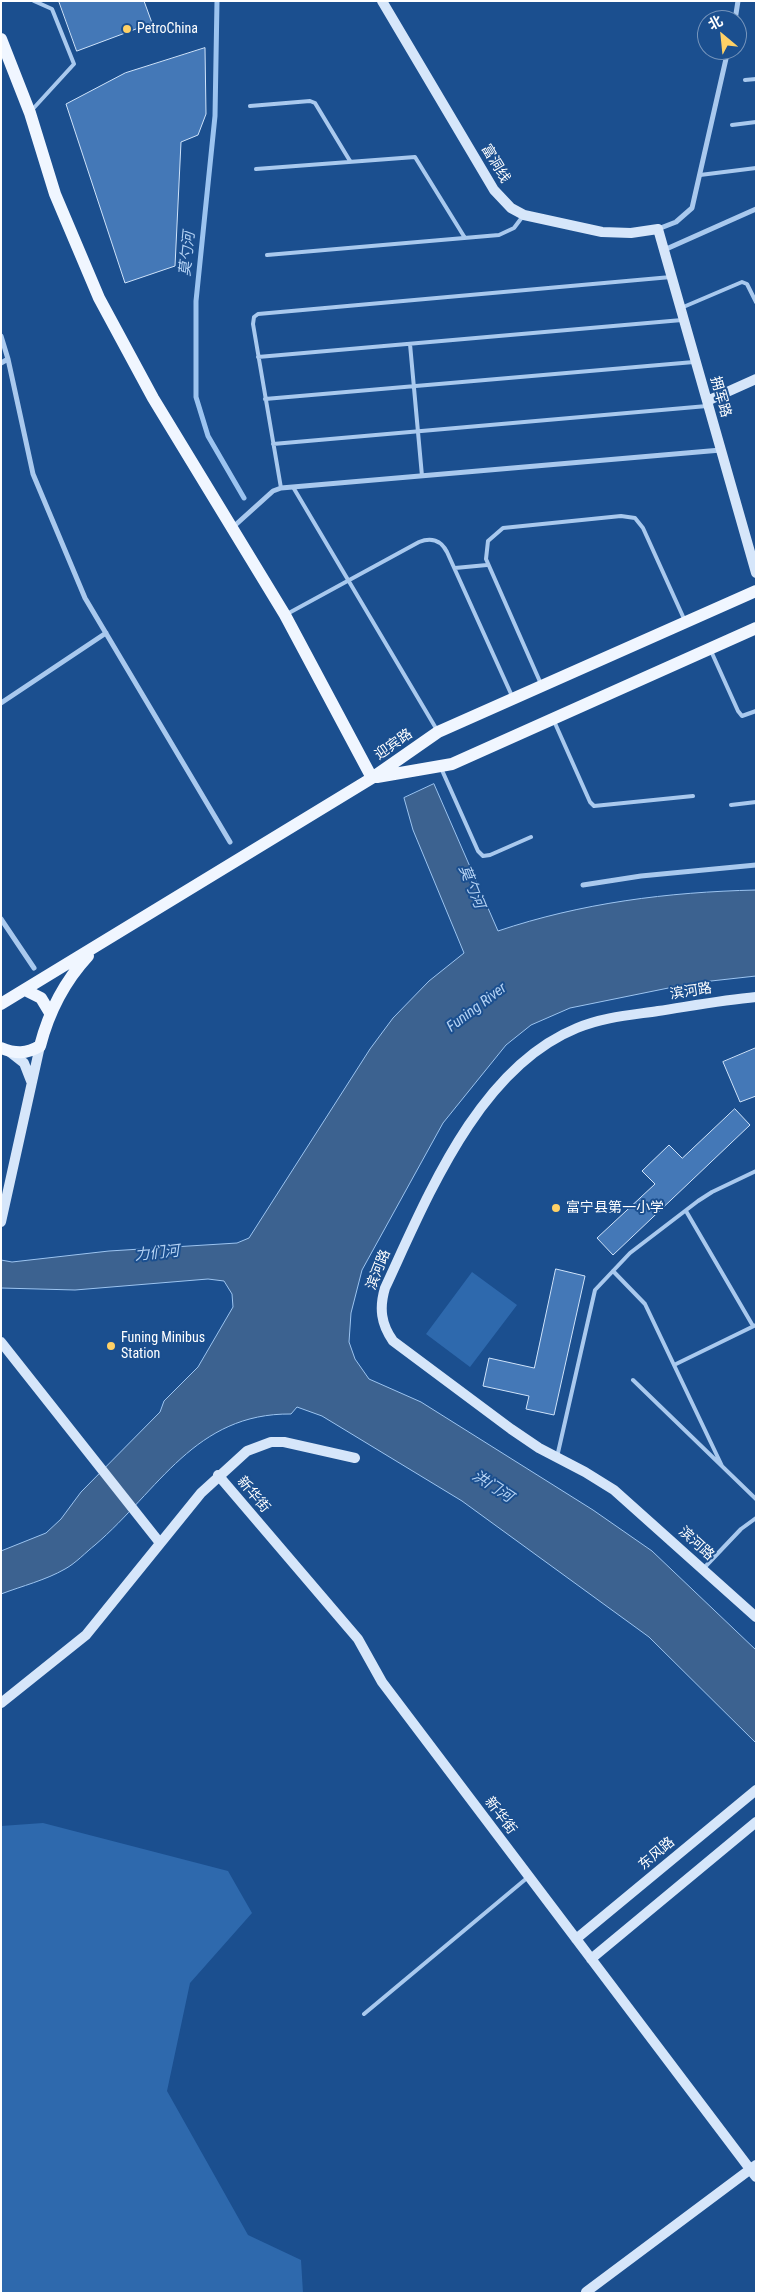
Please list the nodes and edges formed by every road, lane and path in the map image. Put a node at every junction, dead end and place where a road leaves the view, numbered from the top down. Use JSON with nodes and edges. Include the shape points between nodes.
{"nodes":[{"id":1,"x":34,"y":1,"type":"edge"},
{"id":2,"x":382,"y":1,"type":"edge"},
{"id":3,"x":1,"y":39,"type":"edge"},
{"id":4,"x":726,"y":60,"type":"edge"},
{"id":5,"x":756,"y":79,"type":"edge"},
{"id":6,"x":745,"y":80,"type":"dead end"},
{"id":7,"x":250,"y":106,"type":"dead end"},
{"id":8,"x":30,"y":113,"type":"junction"},
{"id":9,"x":756,"y":122,"type":"edge"},
{"id":10,"x":732,"y":126,"type":"dead end"},
{"id":11,"x":350,"y":161,"type":"junction"},
{"id":12,"x":756,"y":168,"type":"edge"},
{"id":13,"x":256,"y":169,"type":"dead end"},
{"id":14,"x":700,"y":175,"type":"junction"},
{"id":15,"x":756,"y":209,"type":"edge"},
{"id":16,"x":524,"y":215,"type":"junction"},
{"id":17,"x":658,"y":229,"type":"junction"},
{"id":18,"x":465,"y":238,"type":"junction"},
{"id":19,"x":664,"y":250,"type":"junction"},
{"id":20,"x":266,"y":255,"type":"dead end"},
{"id":21,"x":671,"y":277,"type":"junction"},
{"id":22,"x":756,"y":302,"type":"edge"},
{"id":23,"x":680,"y":309,"type":"junction"},
{"id":24,"x":684,"y":320,"type":"junction"},
{"id":25,"x":1,"y":336,"type":"edge"},
{"id":26,"x":410,"y":344,"type":"junction"},
{"id":27,"x":258,"y":357,"type":"junction"},
{"id":28,"x":8,"y":359,"type":"junction"},
{"id":29,"x":695,"y":362,"type":"junction"},
{"id":30,"x":1,"y":363,"type":"edge"},
{"id":31,"x":756,"y":380,"type":"edge"},
{"id":32,"x":414,"y":386,"type":"junction"},
{"id":33,"x":265,"y":399,"type":"junction"},
{"id":34,"x":707,"y":404,"type":"junction"},
{"id":35,"x":418,"y":431,"type":"junction"},
{"id":36,"x":273,"y":444,"type":"junction"},
{"id":37,"x":720,"y":450,"type":"junction"},
{"id":38,"x":422,"y":476,"type":"junction"},
{"id":39,"x":293,"y":487,"type":"junction"},
{"id":40,"x":281,"y":488,"type":"junction"},
{"id":41,"x":232,"y":528,"type":"junction"},
{"id":42,"x":488,"y":565,"type":"junction"},
{"id":43,"x":455,"y":568,"type":"junction"},
{"id":44,"x":756,"y":573,"type":"edge"},
{"id":45,"x":348,"y":581,"type":"junction"},
{"id":46,"x":756,"y":591,"type":"edge"},
{"id":47,"x":285,"y":616,"type":"junction"},
{"id":48,"x":685,"y":622,"type":"junction"},
{"id":49,"x":756,"y":628,"type":"edge"},
{"id":50,"x":106,"y":634,"type":"junction"},
{"id":51,"x":710,"y":649,"type":"junction"},
{"id":52,"x":542,"y":686,"type":"junction"},
{"id":53,"x":513,"y":699,"type":"junction"},
{"id":54,"x":1,"y":703,"type":"edge"},
{"id":55,"x":756,"y":711,"type":"edge"},
{"id":56,"x":553,"y":719,"type":"junction"},
{"id":57,"x":438,"y":732,"type":"junction"},
{"id":58,"x":440,"y":766,"type":"junction"},
{"id":59,"x":372,"y":778,"type":"junction"},
{"id":60,"x":692,"y":796,"type":"dead end"},
{"id":61,"x":756,"y":802,"type":"edge"},
{"id":62,"x":731,"y":805,"type":"dead end"},
{"id":63,"x":532,"y":837,"type":"dead end"},
{"id":64,"x":230,"y":842,"type":"dead end"},
{"id":65,"x":756,"y":865,"type":"edge"},
{"id":66,"x":583,"y":885,"type":"dead end"},
{"id":67,"x":1,"y":919,"type":"edge"},
{"id":68,"x":96,"y":946,"type":"junction"},
{"id":69,"x":34,"y":968,"type":"dead end"},
{"id":70,"x":24,"y":990,"type":"junction"},
{"id":71,"x":756,"y":997,"type":"edge"},
{"id":72,"x":1,"y":1004,"type":"edge"},
{"id":73,"x":50,"y":1013,"type":"junction"},
{"id":74,"x":40,"y":1046,"type":"junction"},
{"id":75,"x":3,"y":1048,"type":"edge"},
{"id":76,"x":31,"y":1082,"type":"junction"},
{"id":77,"x":756,"y":1171,"type":"edge"},
{"id":78,"x":686,"y":1211,"type":"junction"},
{"id":79,"x":1,"y":1222,"type":"edge"},
{"id":80,"x":613,"y":1271,"type":"junction"},
{"id":81,"x":754,"y":1325,"type":"edge"},
{"id":82,"x":1,"y":1342,"type":"edge"},
{"id":83,"x":674,"y":1365,"type":"junction"},
{"id":84,"x":633,"y":1380,"type":"dead end"},
{"id":85,"x":355,"y":1458,"type":"dead end"},
{"id":86,"x":556,"y":1458,"type":"junction"},
{"id":87,"x":722,"y":1466,"type":"junction"},
{"id":88,"x":218,"y":1475,"type":"junction"},
{"id":89,"x":756,"y":1499,"type":"edge"},
{"id":90,"x":756,"y":1518,"type":"edge"},
{"id":91,"x":160,"y":1543,"type":"junction"},
{"id":92,"x":703,"y":1568,"type":"junction"},
{"id":93,"x":756,"y":1618,"type":"edge"},
{"id":94,"x":1,"y":1703,"type":"edge"},
{"id":95,"x":756,"y":1790,"type":"edge"},
{"id":96,"x":756,"y":1822,"type":"edge"},
{"id":97,"x":529,"y":1876,"type":"junction"},
{"id":98,"x":576,"y":1939,"type":"junction"},
{"id":99,"x":591,"y":1959,"type":"junction"},
{"id":100,"x":364,"y":2014,"type":"dead end"},
{"id":101,"x":754,"y":2170,"type":"edge"},
{"id":102,"x":586,"y":2292,"type":"edge"}],
"edges":[{"from":1,"to":8,"type":"lane","via":[[52,9],[74,64]]},
{"from":2,"to":16,"type":"main road","name":"富洞线","via":[[494,190],[511,208]]},
{"from":3,"to":8,"type":"main road"},
{"from":4,"to":14,"type":"street"},
{"from":5,"to":6,"type":"lane"},
{"from":7,"to":11,"type":"lane","via":[[315,103]]},
{"from":8,"to":41,"type":"main road","via":[[55,194],[99,298],[153,398]]},
{"from":9,"to":10,"type":"lane"},
{"from":11,"to":13,"type":"lane"},
{"from":11,"to":18,"type":"lane","via":[[415,157]]},
{"from":12,"to":14,"type":"lane"},
{"from":14,"to":17,"type":"street","via":[[692,208],[676,222]]},
{"from":15,"to":19,"type":"street"},
{"from":16,"to":17,"type":"main road","name":"富洞线","via":[[616,234]]},
{"from":16,"to":18,"type":"lane","via":[[507,232]]},
{"from":17,"to":19,"type":"main road","name":"拥军路"},
{"from":18,"to":20,"type":"lane"},
{"from":19,"to":21,"type":"main road","name":"拥军路"},
{"from":21,"to":23,"type":"main road","name":"拥军路"},
{"from":21,"to":27,"type":"lane","via":[[262,312],[253,320]]},
{"from":22,"to":23,"type":"lane","via":[[747,284],[742,282]]},
{"from":23,"to":24,"type":"main road","name":"拥军路"},
{"from":24,"to":26,"type":"lane"},
{"from":24,"to":29,"type":"main road","name":"拥军路"},
{"from":25,"to":28,"type":"street"},
{"from":26,"to":27,"type":"lane"},
{"from":26,"to":32,"type":"lane"},
{"from":27,"to":33,"type":"lane"},
{"from":28,"to":30,"type":"street"},
{"from":28,"to":50,"type":"street","via":[[33,474],[85,598]]},
{"from":29,"to":32,"type":"lane"},
{"from":29,"to":34,"type":"main road","name":"拥军路"},
{"from":31,"to":34,"type":"main road"},
{"from":32,"to":33,"type":"lane"},
{"from":32,"to":35,"type":"lane"},
{"from":33,"to":36,"type":"lane"},
{"from":34,"to":35,"type":"lane"},
{"from":34,"to":37,"type":"main road","name":"拥军路"},
{"from":35,"to":36,"type":"lane"},
{"from":35,"to":38,"type":"lane"},
{"from":36,"to":40,"type":"lane"},
{"from":37,"to":38,"type":"street"},
{"from":37,"to":44,"type":"main road","name":"拥军路"},
{"from":38,"to":39,"type":"street"},
{"from":39,"to":40,"type":"street"},
{"from":39,"to":45,"type":"lane"},
{"from":40,"to":41,"type":"street","via":[[273,491]]},
{"from":41,"to":47,"type":"main road"},
{"from":42,"to":43,"type":"lane"},
{"from":42,"to":48,"type":"lane","via":[[485,553],[488,541],[503,528],[621,516],[635,518],[643,528]]},
{"from":42,"to":52,"type":"lane"},
{"from":43,"to":45,"type":"lane","via":[[441,543],[424,540]]},
{"from":43,"to":53,"type":"lane"},
{"from":45,"to":47,"type":"lane"},
{"from":45,"to":57,"type":"lane"},
{"from":46,"to":48,"type":"main road","name":"迎宾路"},
{"from":47,"to":59,"type":"main road"},
{"from":48,"to":52,"type":"main road","name":"迎宾路"},
{"from":49,"to":51,"type":"main road","name":"迎宾路"},
{"from":50,"to":54,"type":"street"},
{"from":50,"to":64,"type":"street"},
{"from":51,"to":55,"type":"lane","via":[[738,712],[742,716]]},
{"from":51,"to":56,"type":"main road","name":"迎宾路"},
{"from":52,"to":53,"type":"main road","name":"迎宾路"},
{"from":53,"to":57,"type":"main road","name":"迎宾路"},
{"from":56,"to":58,"type":"main road","name":"迎宾路","via":[[452,764]]},
{"from":56,"to":60,"type":"lane","via":[[594,806]]},
{"from":57,"to":59,"type":"main road","name":"迎宾路"},
{"from":58,"to":59,"type":"main road","name":"迎宾路"},
{"from":58,"to":63,"type":"lane","via":[[483,856],[490,856]]},
{"from":59,"to":68,"type":"main road"},
{"from":61,"to":62,"type":"lane"},
{"from":65,"to":66,"type":"street"},
{"from":67,"to":69,"type":"street"},
{"from":68,"to":70,"type":"main road"},
{"from":68,"to":73,"type":"main road","via":[[70,978]]},
{"from":70,"to":72,"type":"main road"},
{"from":70,"to":73,"type":"main road","via":[[41,998]]},
{"from":71,"to":86,"type":"main road","name":"滨河路","via":[[591,1023],[561,1036],[534,1054],[499,1087],[461,1136],[430,1191],[385,1288],[381,1303],[382,1320],[393,1341],[511,1429]]},
{"from":73,"to":74,"type":"main road"},
{"from":74,"to":75,"type":"main road","via":[[23,1053]]},
{"from":74,"to":76,"type":"main road"},
{"from":75,"to":76,"type":"main road","via":[[24,1062]]},
{"from":76,"to":79,"type":"main road"},
{"from":77,"to":78,"type":"lane","via":[[712,1192]]},
{"from":78,"to":80,"type":"lane","via":[[630,1253]]},
{"from":78,"to":81,"type":"lane"},
{"from":80,"to":83,"type":"lane","via":[[642,1299]]},
{"from":80,"to":86,"type":"lane","via":[[593,1297]]},
{"from":81,"to":83,"type":"lane"},
{"from":82,"to":91,"type":"main road"},
{"from":83,"to":87,"type":"lane"},
{"from":84,"to":87,"type":"lane"},
{"from":85,"to":88,"type":"main road","via":[[304,1445],[271,1442],[247,1451]]},
{"from":86,"to":92,"type":"main road","name":"滨河路","via":[[614,1490]]},
{"from":87,"to":89,"type":"lane"},
{"from":88,"to":91,"type":"main road"},
{"from":88,"to":97,"type":"main road","name":"新华街","via":[[358,1639],[382,1682]]},
{"from":90,"to":92,"type":"lane"},
{"from":91,"to":94,"type":"main road","via":[[86,1635]]},
{"from":92,"to":93,"type":"main road","name":"滨河路"},
{"from":95,"to":98,"type":"main road","name":"东风路"},
{"from":96,"to":99,"type":"main road"},
{"from":97,"to":98,"type":"main road","name":"新华街"},
{"from":97,"to":100,"type":"lane"},
{"from":98,"to":99,"type":"main road","name":"新华街"},
{"from":99,"to":101,"type":"main road","name":"新华街"},
{"from":101,"to":102,"type":"main road"}]}
